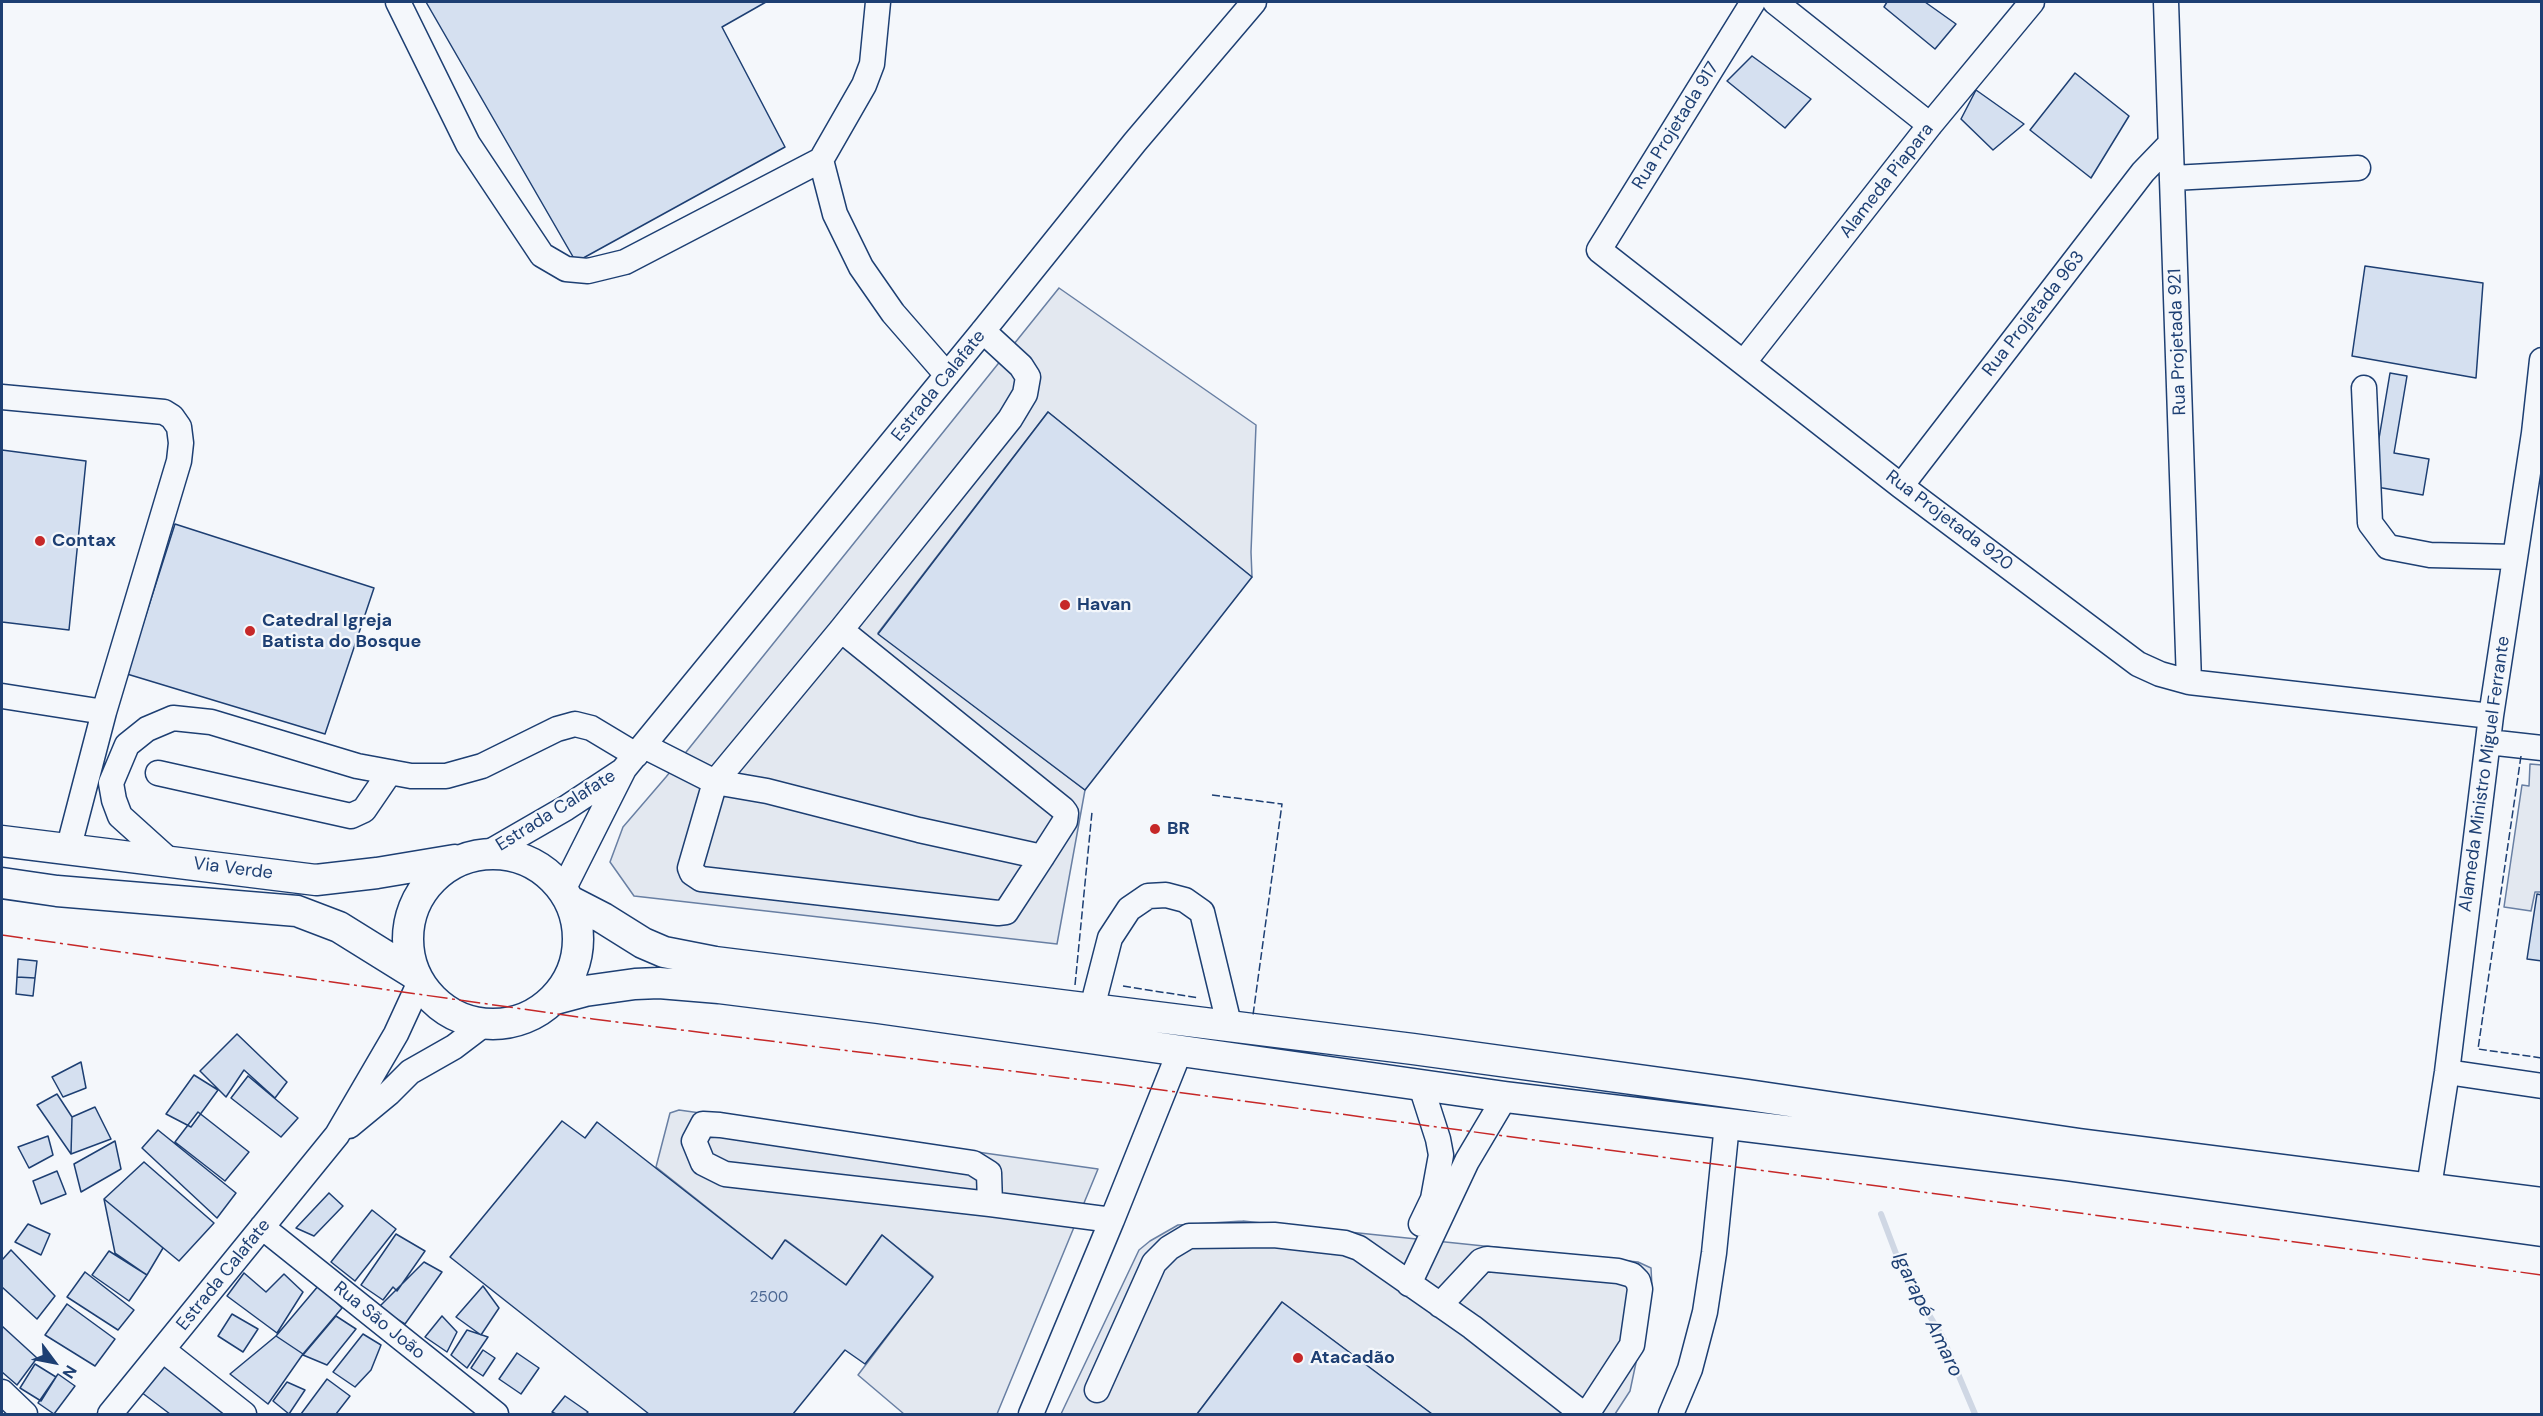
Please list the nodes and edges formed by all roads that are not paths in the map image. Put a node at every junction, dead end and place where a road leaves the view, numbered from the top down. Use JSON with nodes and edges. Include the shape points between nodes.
{"nodes":[{"id":1,"x":398,"y":2,"type":"edge"},
{"id":2,"x":878,"y":2,"type":"edge"},
{"id":3,"x":1254,"y":2,"type":"edge"},
{"id":4,"x":1753,"y":2,"type":"edge"},
{"id":5,"x":1775,"y":2,"type":"edge"},
{"id":6,"x":2032,"y":2,"type":"edge"},
{"id":7,"x":2166,"y":2,"type":"edge"},
{"id":8,"x":1930,"y":125,"type":"junction"},
{"id":9,"x":2170,"y":144,"type":"junction"},
{"id":10,"x":821,"y":160,"type":"junction"},
{"id":11,"x":2358,"y":168,"type":"dead end"},
{"id":12,"x":2173,"y":178,"type":"junction"},
{"id":13,"x":1599,"y":250,"type":"joint"},
{"id":14,"x":983,"y":331,"type":"junction"},
{"id":15,"x":2541,"y":360,"type":"edge"},
{"id":16,"x":1744,"y":362,"type":"junction"},
{"id":17,"x":947,"y":375,"type":"junction"},
{"id":18,"x":2364,"y":388,"type":"dead end"},
{"id":19,"x":2,"y":397,"type":"edge"},
{"id":20,"x":1901,"y":486,"type":"junction"},
{"id":21,"x":2515,"y":557,"type":"junction"},
{"id":22,"x":841,"y":630,"type":"junction"},
{"id":23,"x":2189,"y":682,"type":"junction"},
{"id":24,"x":2,"y":696,"type":"edge"},
{"id":25,"x":104,"y":712,"type":"junction"},
{"id":26,"x":2491,"y":716,"type":"junction"},
{"id":27,"x":2488,"y":742,"type":"junction"},
{"id":28,"x":2541,"y":748,"type":"edge"},
{"id":29,"x":635,"y":757,"type":"junction"},
{"id":30,"x":390,"y":772,"type":"junction"},
{"id":31,"x":158,"y":773,"type":"dead end"},
{"id":32,"x":715,"y":782,"type":"junction"},
{"id":33,"x":2,"y":841,"type":"edge"},
{"id":34,"x":68,"y":850,"type":"junction"},
{"id":35,"x":476,"y":856,"type":"junction"},
{"id":36,"x":1042,"y":857,"type":"junction"},
{"id":37,"x":171,"y":862,"type":"junction"},
{"id":38,"x":2,"y":883,"type":"edge"},
{"id":39,"x":567,"y":895,"type":"junction"},
{"id":40,"x":717,"y":975,"type":"junction"},
{"id":41,"x":416,"y":978,"type":"junction"},
{"id":42,"x":555,"y":999,"type":"junction"},
{"id":43,"x":1092,"y":1008,"type":"junction"},
{"id":44,"x":483,"y":1025,"type":"junction"},
{"id":45,"x":1230,"y":1028,"type":"junction"},
{"id":46,"x":1179,"y":1053,"type":"junction"},
{"id":47,"x":2447,"y":1072,"type":"junction"},
{"id":48,"x":1420,"y":1086,"type":"junction"},
{"id":49,"x":2541,"y":1086,"type":"edge"},
{"id":50,"x":1505,"y":1097,"type":"junction"},
{"id":51,"x":1727,"y":1124,"type":"junction"},
{"id":52,"x":337,"y":1135,"type":"junction"},
{"id":53,"x":2429,"y":1187,"type":"junction"},
{"id":54,"x":2541,"y":1203,"type":"edge"},
{"id":55,"x":990,"y":1204,"type":"junction"},
{"id":56,"x":1112,"y":1220,"type":"junction"},
{"id":57,"x":262,"y":1227,"type":"junction"},
{"id":58,"x":2541,"y":1231,"type":"edge"},
{"id":59,"x":1403,"y":1280,"type":"junction"},
{"id":60,"x":1440,"y":1305,"type":"junction"},
{"id":61,"x":163,"y":1350,"type":"junction"},
{"id":62,"x":1097,"y":1390,"type":"dead end"},
{"id":63,"x":2,"y":1392,"type":"edge"},
{"id":64,"x":25,"y":1414,"type":"edge"},
{"id":65,"x":110,"y":1414,"type":"edge"},
{"id":66,"x":244,"y":1414,"type":"edge"},
{"id":67,"x":495,"y":1414,"type":"edge"},
{"id":68,"x":1031,"y":1414,"type":"edge"},
{"id":69,"x":1585,"y":1414,"type":"edge"},
{"id":70,"x":1671,"y":1414,"type":"edge"}],
"edges":[{"from":1,"to":10,"type":"street","via":[[468,144],[542,255],[566,269],[588,271],[625,262]]},
{"from":2,"to":10,"type":"street","via":[[872,64]]},
{"from":3,"to":14,"type":"street","name":"Estrada Calafate"},
{"from":4,"to":13,"type":"street","name":"Rua Projetada 917"},
{"from":5,"to":8,"type":"street"},
{"from":6,"to":8,"type":"street","name":"Alameda Piapara"},
{"from":7,"to":9,"type":"street","name":"Rua Projetada 921"},
{"from":8,"to":16,"type":"street","name":"Alameda Piapara"},
{"from":9,"to":12,"type":"street","name":"Rua Projetada 921"},
{"from":9,"to":20,"type":"street","name":"Rua Projetada 963","via":[[2144,172]]},
{"from":10,"to":17,"type":"street","via":[[835,214],[861,267],[893,313]]},
{"from":11,"to":12,"type":"street"},
{"from":12,"to":23,"type":"street","name":"Rua Projetada 921"},
{"from":13,"to":16,"type":"street","name":"Rua Projetada 920"},
{"from":14,"to":17,"type":"street","name":"Estrada Calafate"},
{"from":14,"to":22,"type":"street","via":[[1021,366],[1028,377],[1025,394],[1010,419]]},
{"from":15,"to":21,"type":"street","name":"Alameda Ministro Miguel Ferrante"},
{"from":16,"to":20,"type":"street","name":"Rua Projetada 920"},
{"from":17,"to":29,"type":"street","name":"Estrada Calafate"},
{"from":18,"to":21,"type":"street","via":[[2370,523],[2388,547],[2430,555]]},
{"from":19,"to":25,"type":"street","via":[[164,412],[179,427],[180,461]]},
{"from":20,"to":23,"type":"street","name":"Rua Projetada 920","via":[[2138,664]]},
{"from":21,"to":26,"type":"street","name":"Alameda Ministro Miguel Ferrante"},
{"from":22,"to":32,"type":"street"},
{"from":22,"to":36,"type":"street","via":[[1063,809],[1066,817]]},
{"from":23,"to":26,"type":"street","name":"Rua Projetada 920"},
{"from":24,"to":25,"type":"street"},
{"from":25,"to":34,"type":"street"},
{"from":26,"to":27,"type":"street","name":"Alameda Ministro Miguel Ferrante"},
{"from":27,"to":28,"type":"street"},
{"from":27,"to":47,"type":"street","name":"Alameda Ministro Miguel Ferrante"},
{"from":29,"to":30,"type":"street","via":[[591,728],[575,724],[482,766],[446,776]]},
{"from":29,"to":32,"type":"street"},
{"from":29,"to":35,"type":"street","name":"Estrada Calafate","via":[[566,808]]},
{"from":29,"to":39,"type":"street","name":"Estrada Calafate"},
{"from":30,"to":31,"type":"street","via":[[364,810],[351,816]]},
{"from":30,"to":37,"type":"street","via":[[357,766],[211,722],[173,718],[147,729],[127,745],[111,783],[120,816]]},
{"from":32,"to":36,"type":"street"},
{"from":32,"to":36,"type":"street","via":[[690,868],[701,879],[998,913],[1006,912]]},
{"from":33,"to":34,"type":"main road","name":"Via Verde"},
{"from":34,"to":37,"type":"main road","name":"Via Verde"},
{"from":35,"to":37,"type":"main road","name":"Via Verde","via":[[316,880]]},
{"from":35,"to":39,"type":"main road","via":[[510,855],[531,862],[549,874]]},
{"from":35,"to":41,"type":"main road","via":[[439,872],[421,892],[409,918],[407,946]]},
{"from":38,"to":41,"type":"main road","name":"Via Verde","via":[[297,911],[339,927]]},
{"from":39,"to":40,"type":"main road","via":[[643,943]]},
{"from":39,"to":42,"type":"main road","via":[[577,926],[578,952],[570,977]]},
{"from":40,"to":42,"type":"main road","via":[[585,991]]},
{"from":40,"to":43,"type":"main road"},
{"from":40,"to":46,"type":"main road","via":[[879,1008]]},
{"from":41,"to":44,"type":"main road","via":[[435,1004],[458,1018]]},
{"from":41,"to":52,"type":"street","name":"Estrada Calafate","via":[[396,1034]]},
{"from":42,"to":44,"type":"main road","via":[[534,1014],[509,1024]]},
{"from":43,"to":45,"type":"main road"},
{"from":43,"to":45,"type":"street","via":[[1110,938],[1129,909],[1148,896],[1166,895],[1185,900],[1202,912]]},
{"from":44,"to":52,"type":"street","name":"Estrada Calafate","via":[[410,1072]]},
{"from":45,"to":53,"type":"main road","via":[[1413,1049],[2079,1144]]},
{"from":46,"to":48,"type":"main road"},
{"from":46,"to":56,"type":"street"},
{"from":47,"to":49,"type":"street"},
{"from":47,"to":53,"type":"street","name":"Alameda Ministro Miguel Ferrante"},
{"from":48,"to":50,"type":"main road"},
{"from":48,"to":59,"type":"street","via":[[1441,1155],[1432,1199]]},
{"from":50,"to":51,"type":"main road"},
{"from":50,"to":59,"type":"street"},
{"from":51,"to":58,"type":"main road","via":[[2067,1165]]},
{"from":51,"to":70,"type":"street","via":[[1705,1312],[1690,1369]]},
{"from":52,"to":57,"type":"street","name":"Estrada Calafate"},
{"from":53,"to":54,"type":"main road"},
{"from":55,"to":55,"type":"street","via":[[725,1174],[703,1163],[694,1141],[703,1124],[720,1125],[973,1163],[989,1173]]},
{"from":55,"to":56,"type":"street"},
{"from":56,"to":68,"type":"street"},
{"from":57,"to":61,"type":"street","name":"Estrada Calafate"},
{"from":57,"to":67,"type":"street","name":"Rua São João"},
{"from":59,"to":60,"type":"street"},
{"from":59,"to":62,"type":"street","via":[[1359,1248],[1345,1243],[1274,1235],[1189,1236],[1154,1263]]},
{"from":60,"to":69,"type":"street"},
{"from":60,"to":69,"type":"street","via":[[1487,1259],[1632,1275],[1641,1289],[1632,1345]]},
{"from":61,"to":65,"type":"street","name":"Estrada Calafate"},
{"from":61,"to":66,"type":"street"},
{"from":63,"to":64,"type":"street"}]}
